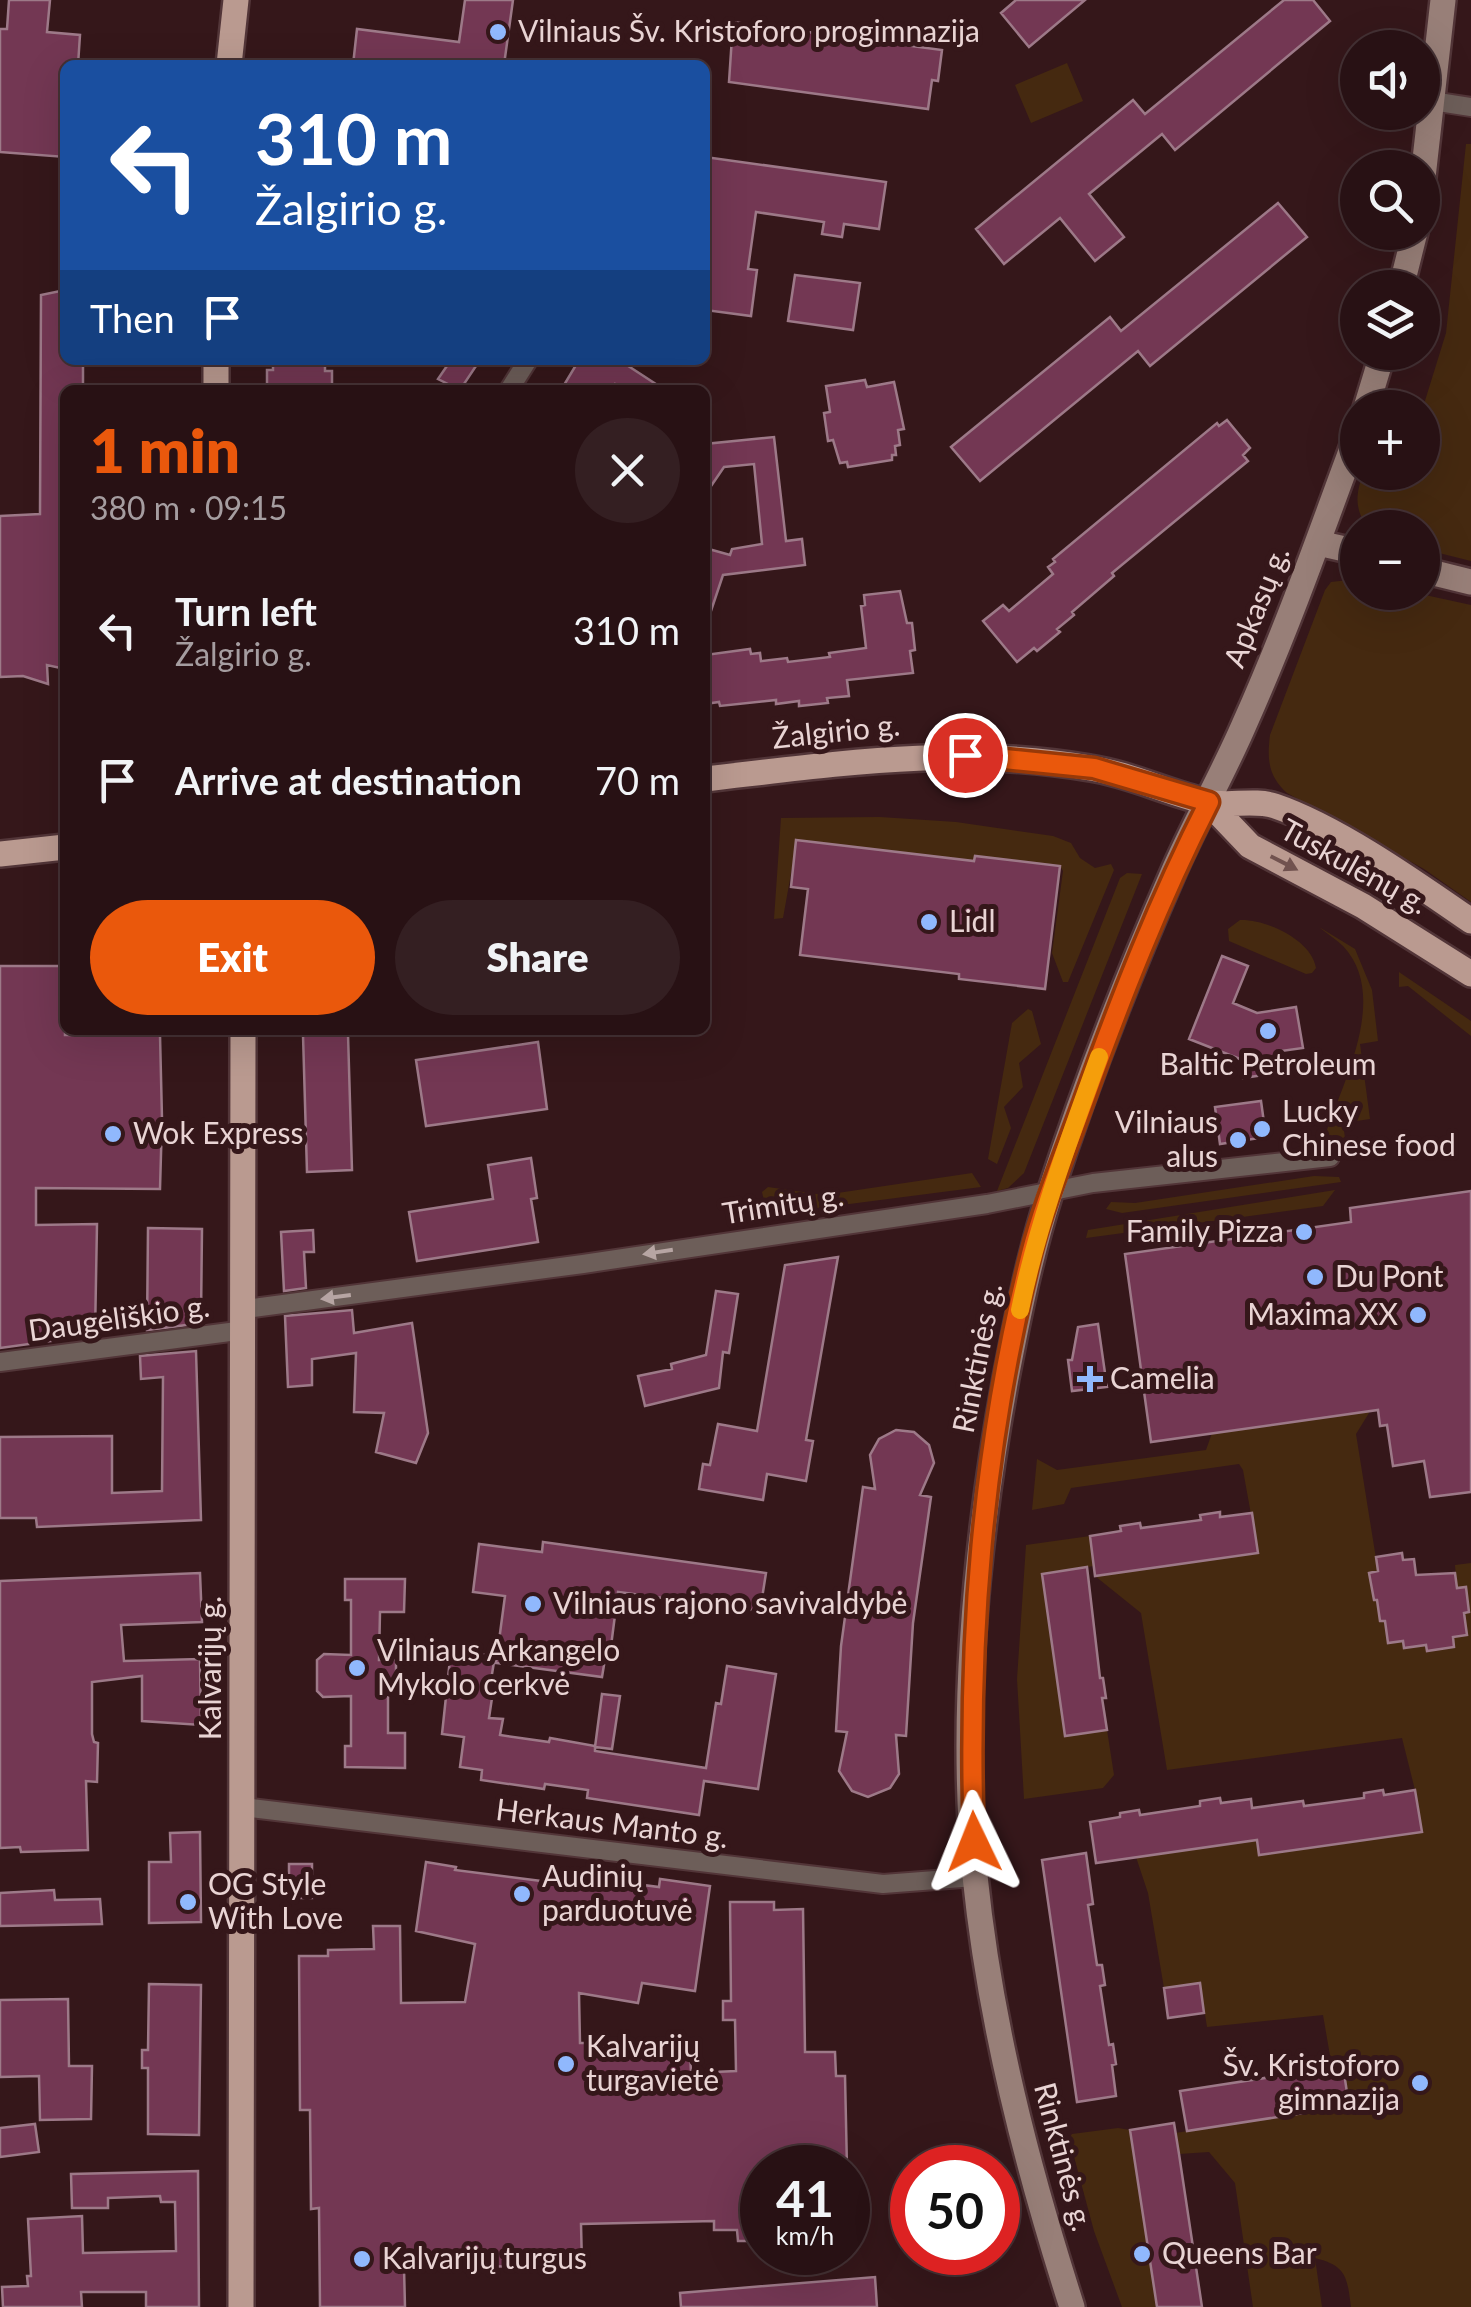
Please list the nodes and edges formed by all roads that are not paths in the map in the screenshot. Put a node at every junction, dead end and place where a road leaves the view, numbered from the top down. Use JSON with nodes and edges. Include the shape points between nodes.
{"nodes":[{"id":1,"x":236,"y":0,"type":"edge"},
{"id":2,"x":1443,"y":0,"type":"edge"},
{"id":3,"x":1440,"y":30,"type":"edge"},
{"id":4,"x":230,"y":60,"type":"edge"},
{"id":5,"x":1440,"y":102,"type":"edge"},
{"id":6,"x":1471,"y":107,"type":"edge"},
{"id":7,"x":1340,"y":482,"type":"edge"},
{"id":8,"x":1318,"y":543,"type":"junction"},
{"id":9,"x":1340,"y":548,"type":"edge"},
{"id":10,"x":1440,"y":574,"type":"edge"},
{"id":11,"x":1471,"y":582,"type":"edge"},
{"id":12,"x":710,"y":778,"type":"edge"},
{"id":13,"x":1209,"y":802,"type":"junction"},
{"id":14,"x":60,"y":848,"type":"edge"},
{"id":15,"x":0,"y":854,"type":"edge"},
{"id":16,"x":1471,"y":921,"type":"edge"},
{"id":17,"x":1471,"y":974,"type":"edge"},
{"id":18,"x":243,"y":1035,"type":"edge"},
{"id":19,"x":1330,"y":1156,"type":"dead end"},
{"id":20,"x":1050,"y":1192,"type":"junction"},
{"id":21,"x":245,"y":1319,"type":"junction"},
{"id":22,"x":0,"y":1362,"type":"edge"},
{"id":23,"x":243,"y":1807,"type":"junction"},
{"id":24,"x":976,"y":1877,"type":"junction"},
{"id":25,"x":241,"y":2307,"type":"edge"},
{"id":26,"x":1072,"y":2307,"type":"edge"}],
"edges":[{"from":1,"to":4,"type":"main road"},
{"from":2,"to":3,"type":"main road"},
{"from":5,"to":6,"type":"street"},
{"from":7,"to":8,"type":"main road","name":"Apkasų g."},
{"from":8,"to":9,"type":"main road"},
{"from":8,"to":13,"type":"main road","name":"Apkasų g."},
{"from":10,"to":11,"type":"main road"},
{"from":12,"to":13,"type":"main road","name":"Žalgirio g.","via":[[965,755],[1094,768]]},
{"from":13,"to":16,"type":"main road","name":"Tuskulėnų g.","via":[[1272,805],[1390,867]]},
{"from":13,"to":17,"type":"main road","name":"Tuskulėnų g.","one_way":true,"via":[[1250,846]]},
{"from":13,"to":20,"type":"main road","name":"Rinktinės g.","via":[[1130,971]]},
{"from":14,"to":15,"type":"main road"},
{"from":18,"to":21,"type":"main road","name":"Kalvarijų g."},
{"from":19,"to":20,"type":"street","name":"Trimitų g."},
{"from":20,"to":21,"type":"street","name":"Trimitų g.","one_way":true},
{"from":20,"to":24,"type":"main road","name":"Rinktinės g.","via":[[1011,1351],[982,1531],[970,1723]]},
{"from":21,"to":22,"type":"street","name":"Daugėliškio g."},
{"from":21,"to":23,"type":"main road","name":"Kalvarijų g."},
{"from":23,"to":24,"type":"street","name":"Herkaus Manto g.","via":[[884,1884]]},
{"from":23,"to":25,"type":"main road","name":"Kalvarijų g."},
{"from":24,"to":26,"type":"main road","name":"Rinktinės g.","via":[[1020,2134]]}]}
